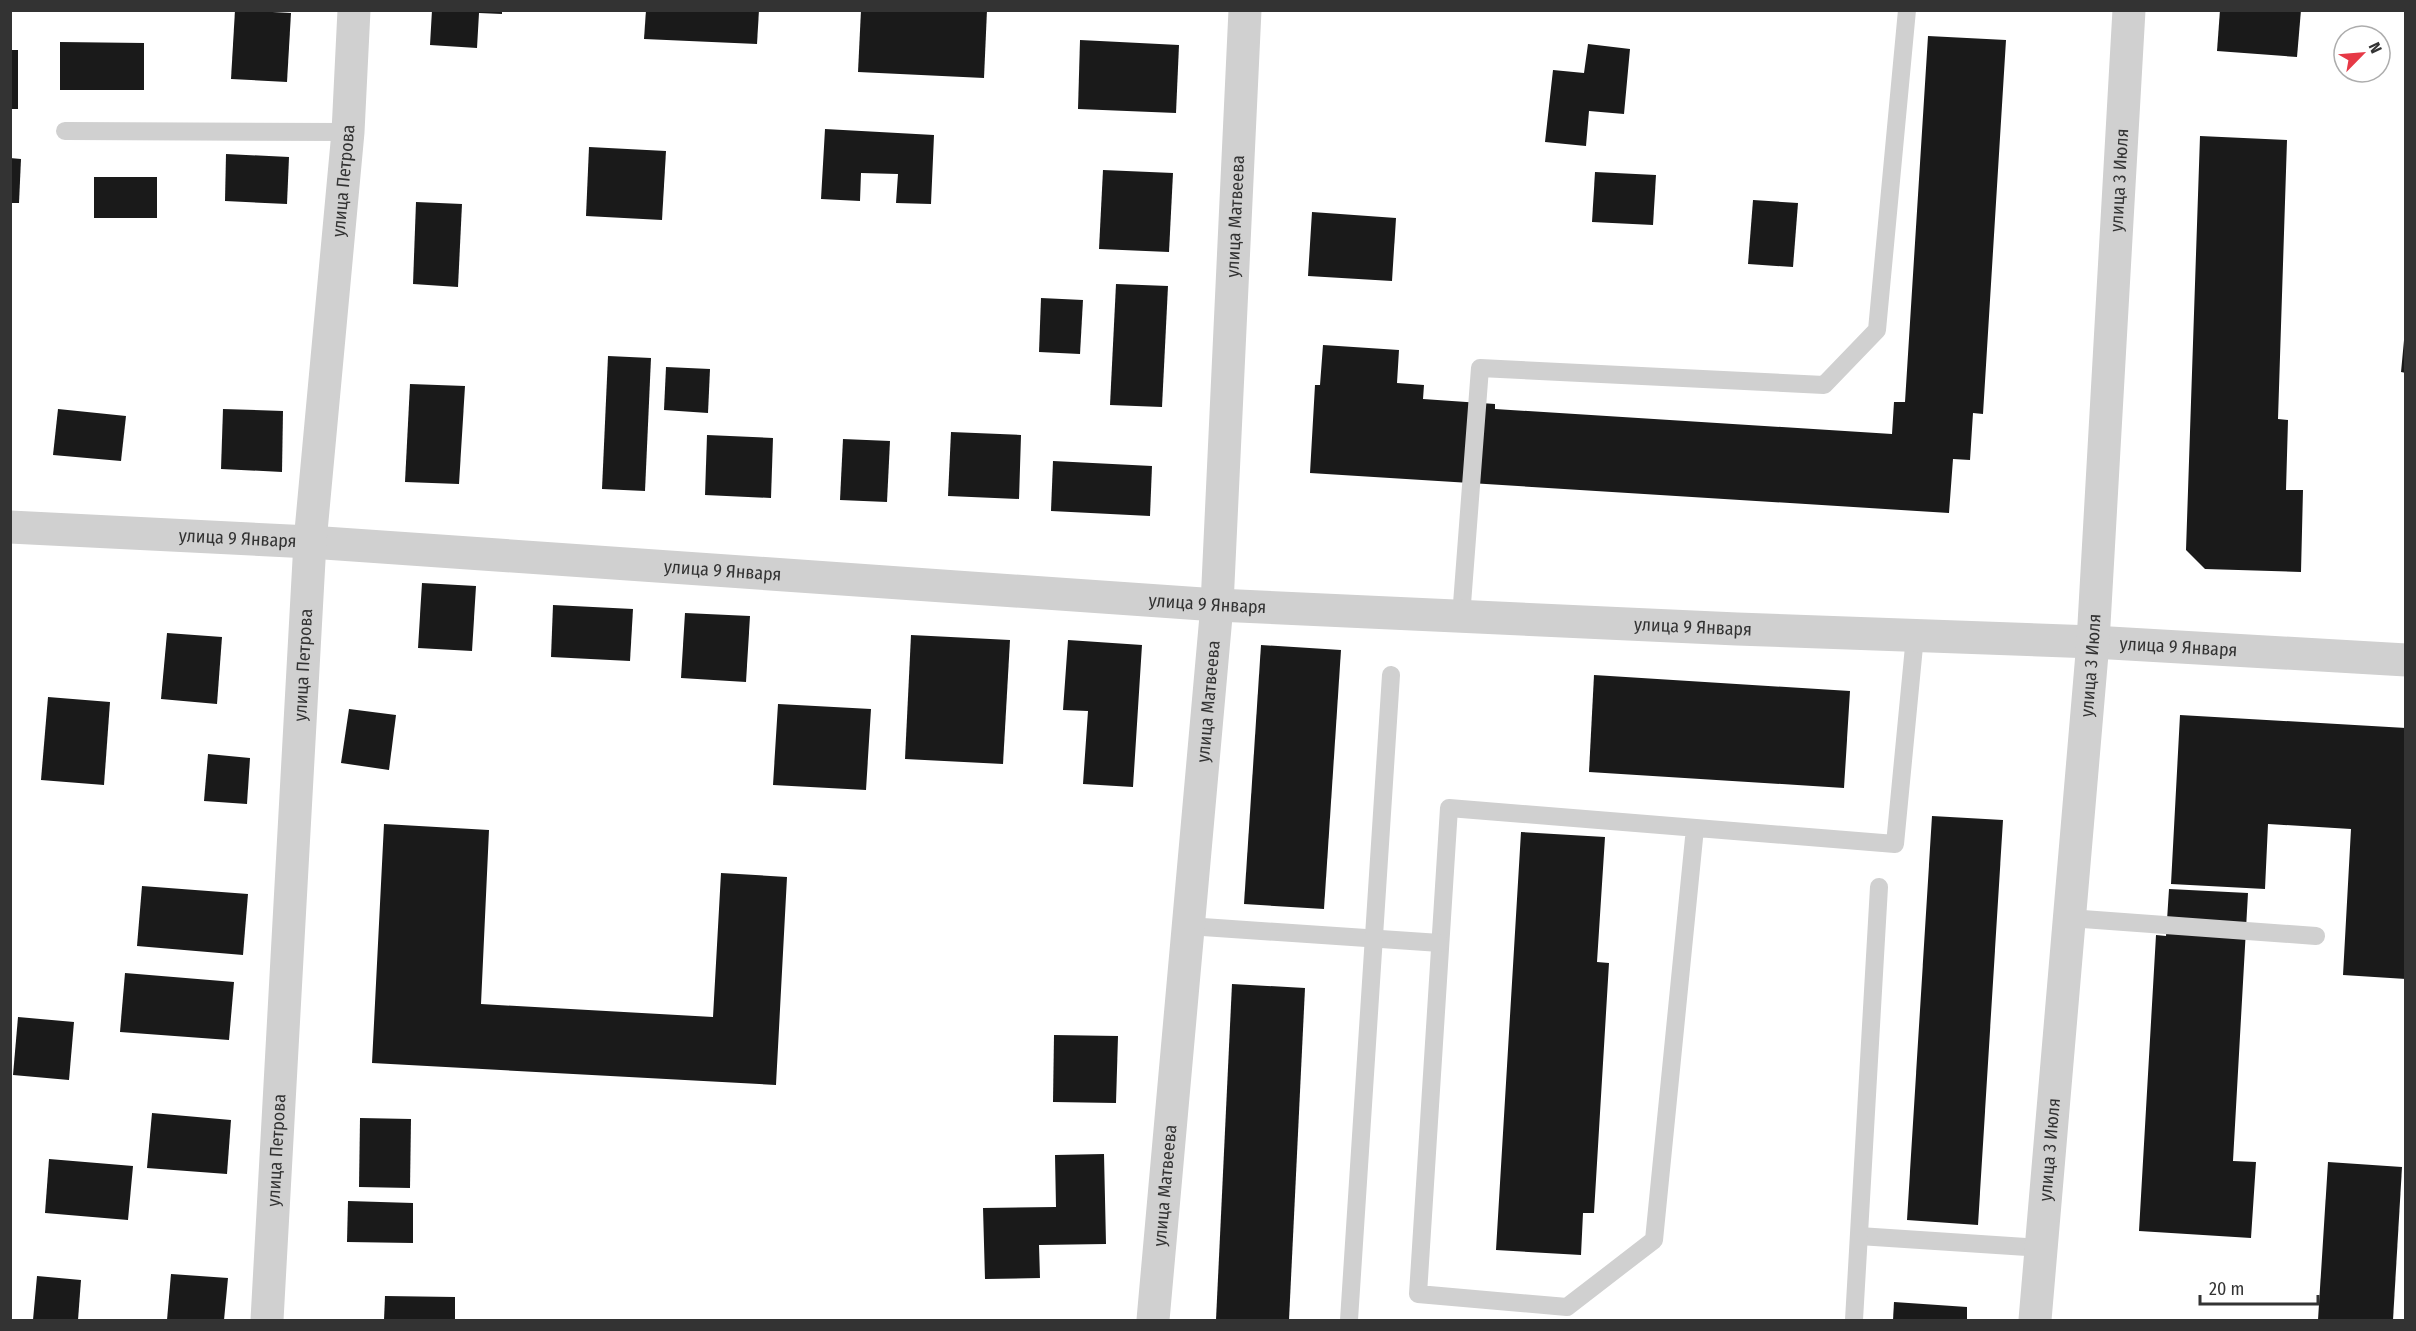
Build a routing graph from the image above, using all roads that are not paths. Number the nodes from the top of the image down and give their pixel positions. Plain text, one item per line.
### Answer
1 (354, 10) edge
2 (1245, 10) edge
3 (1907, 10) edge
4 (2129, 10) edge
5 (65, 131) dead end
6 (348, 132) junction
7 (10, 526) edge
8 (310, 542) junction
9 (1217, 605) junction
10 (1461, 617) junction
11 (1915, 636) junction
12 (2093, 642) junction
13 (2406, 660) edge
14 (1390, 675) dead end
15 (1695, 828) junction
16 (1880, 887) dead end
17 (2069, 918) junction
18 (1188, 927) junction
19 (2316, 936) dead end
20 (1373, 939) junction
21 (1440, 943) junction
22 (1859, 1236) junction
23 (2041, 1248) junction
24 (267, 1320) edge
25 (1153, 1320) edge
26 (1349, 1320) edge
27 (1854, 1320) edge
28 (2035, 1320) edge

1 - 6 street, улица Петрова
2 - 9 street, улица Матвеева
3 - 10 lane
4 - 12 street, улица 3 Июля
5 - 6 lane
6 - 8 street, улица Петрова
7 - 8 street, улица 9 Января
8 - 9 street, улица 9 Января
8 - 24 street, улица Петрова
9 - 10 street, улица 9 Января
9 - 18 street, улица Матвеева
10 - 11 street, улица 9 Января
11 - 12 street, улица 9 Января
11 - 15 lane
12 - 13 street, улица 9 Января
12 - 17 street, улица 3 Июля
14 - 20 lane
15 - 21 lane
15 - 21 lane
16 - 22 lane
17 - 19 lane
17 - 23 street, улица 3 Июля
18 - 20 lane
18 - 25 street, улица Матвеева
20 - 21 lane
20 - 26 lane
22 - 23 lane
22 - 27 lane
23 - 28 street, улица 3 Июля

